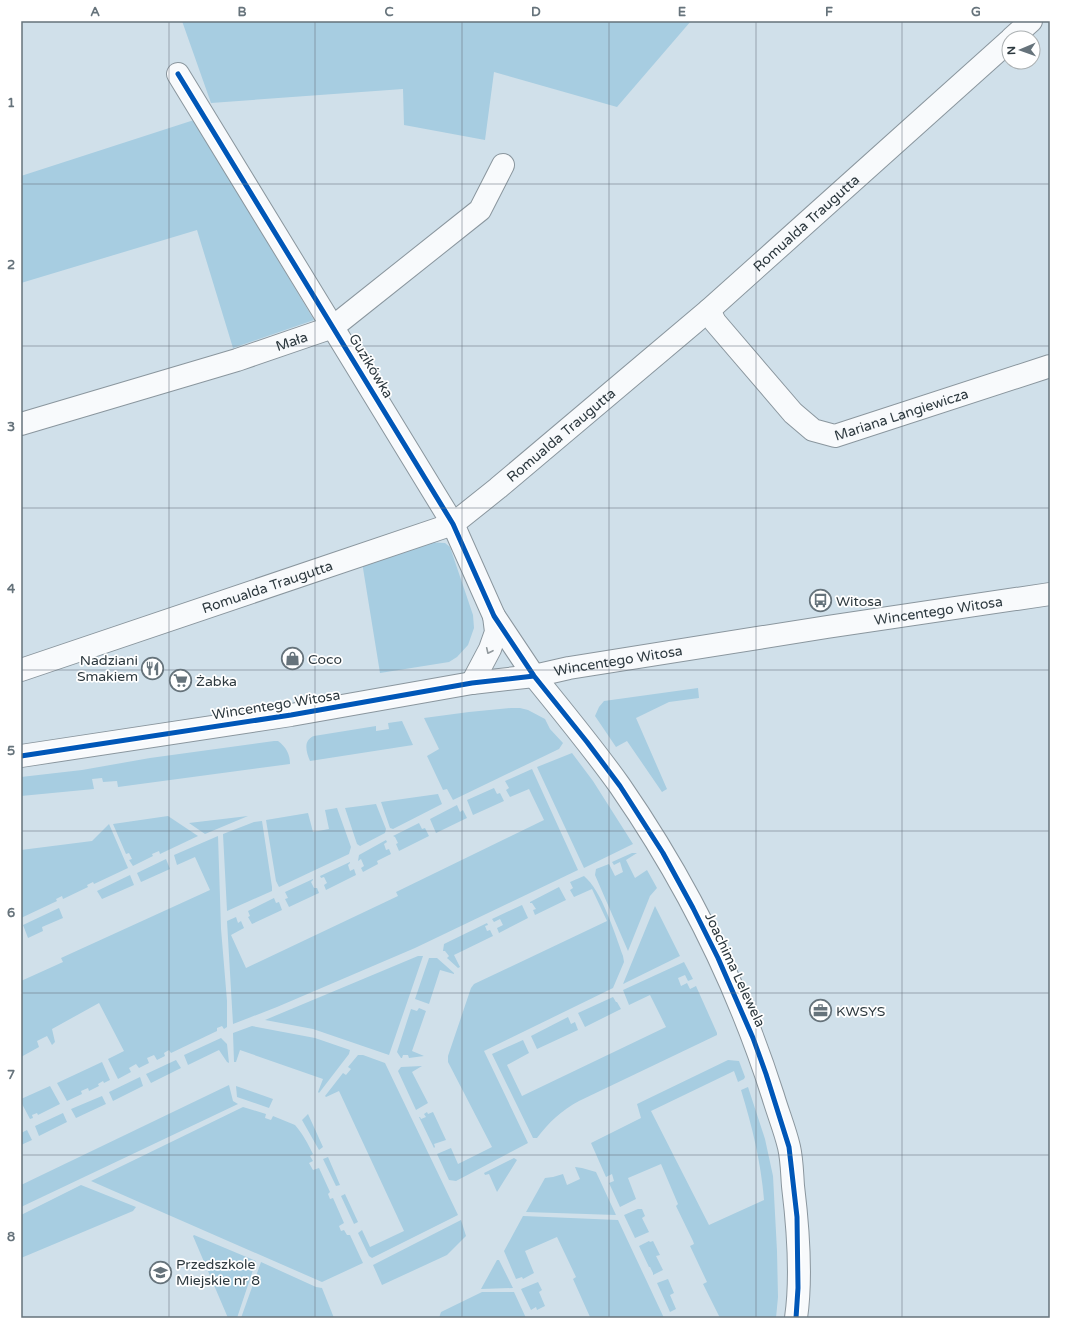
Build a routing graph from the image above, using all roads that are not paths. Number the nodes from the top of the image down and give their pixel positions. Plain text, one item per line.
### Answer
1 (1031, 21) edge
2 (1021, 30) edge
3 (1001, 48) edge
4 (178, 74) dead end
5 (503, 165) dead end
6 (709, 310) junction
7 (333, 327) junction
8 (1050, 366) edge
9 (21, 424) edge
10 (453, 524) junction
11 (1050, 594) edge
12 (494, 616) junction
13 (21, 670) edge
14 (534, 676) junction
15 (472, 683) junction
16 (21, 756) edge
17 (796, 1318) edge

1 - 2 street
3 - 6 street, Romualda Traugutta
4 - 7 street, Guzikówka
5 - 7 street, Mała
6 - 8 street, Mariana Langiewicza
6 - 10 street, Romualda Traugutta
7 - 9 street, Mała
7 - 10 street, Guzikówka
10 - 12 street, Guzikówka
10 - 13 street, Romualda Traugutta
11 - 14 street, Wincentego Witosa
12 - 14 street, Guzikówka
12 -> 15 street
14 - 15 street, Wincentego Witosa
14 - 17 street, Joachima Lelewela
15 - 16 street, Wincentego Witosa

